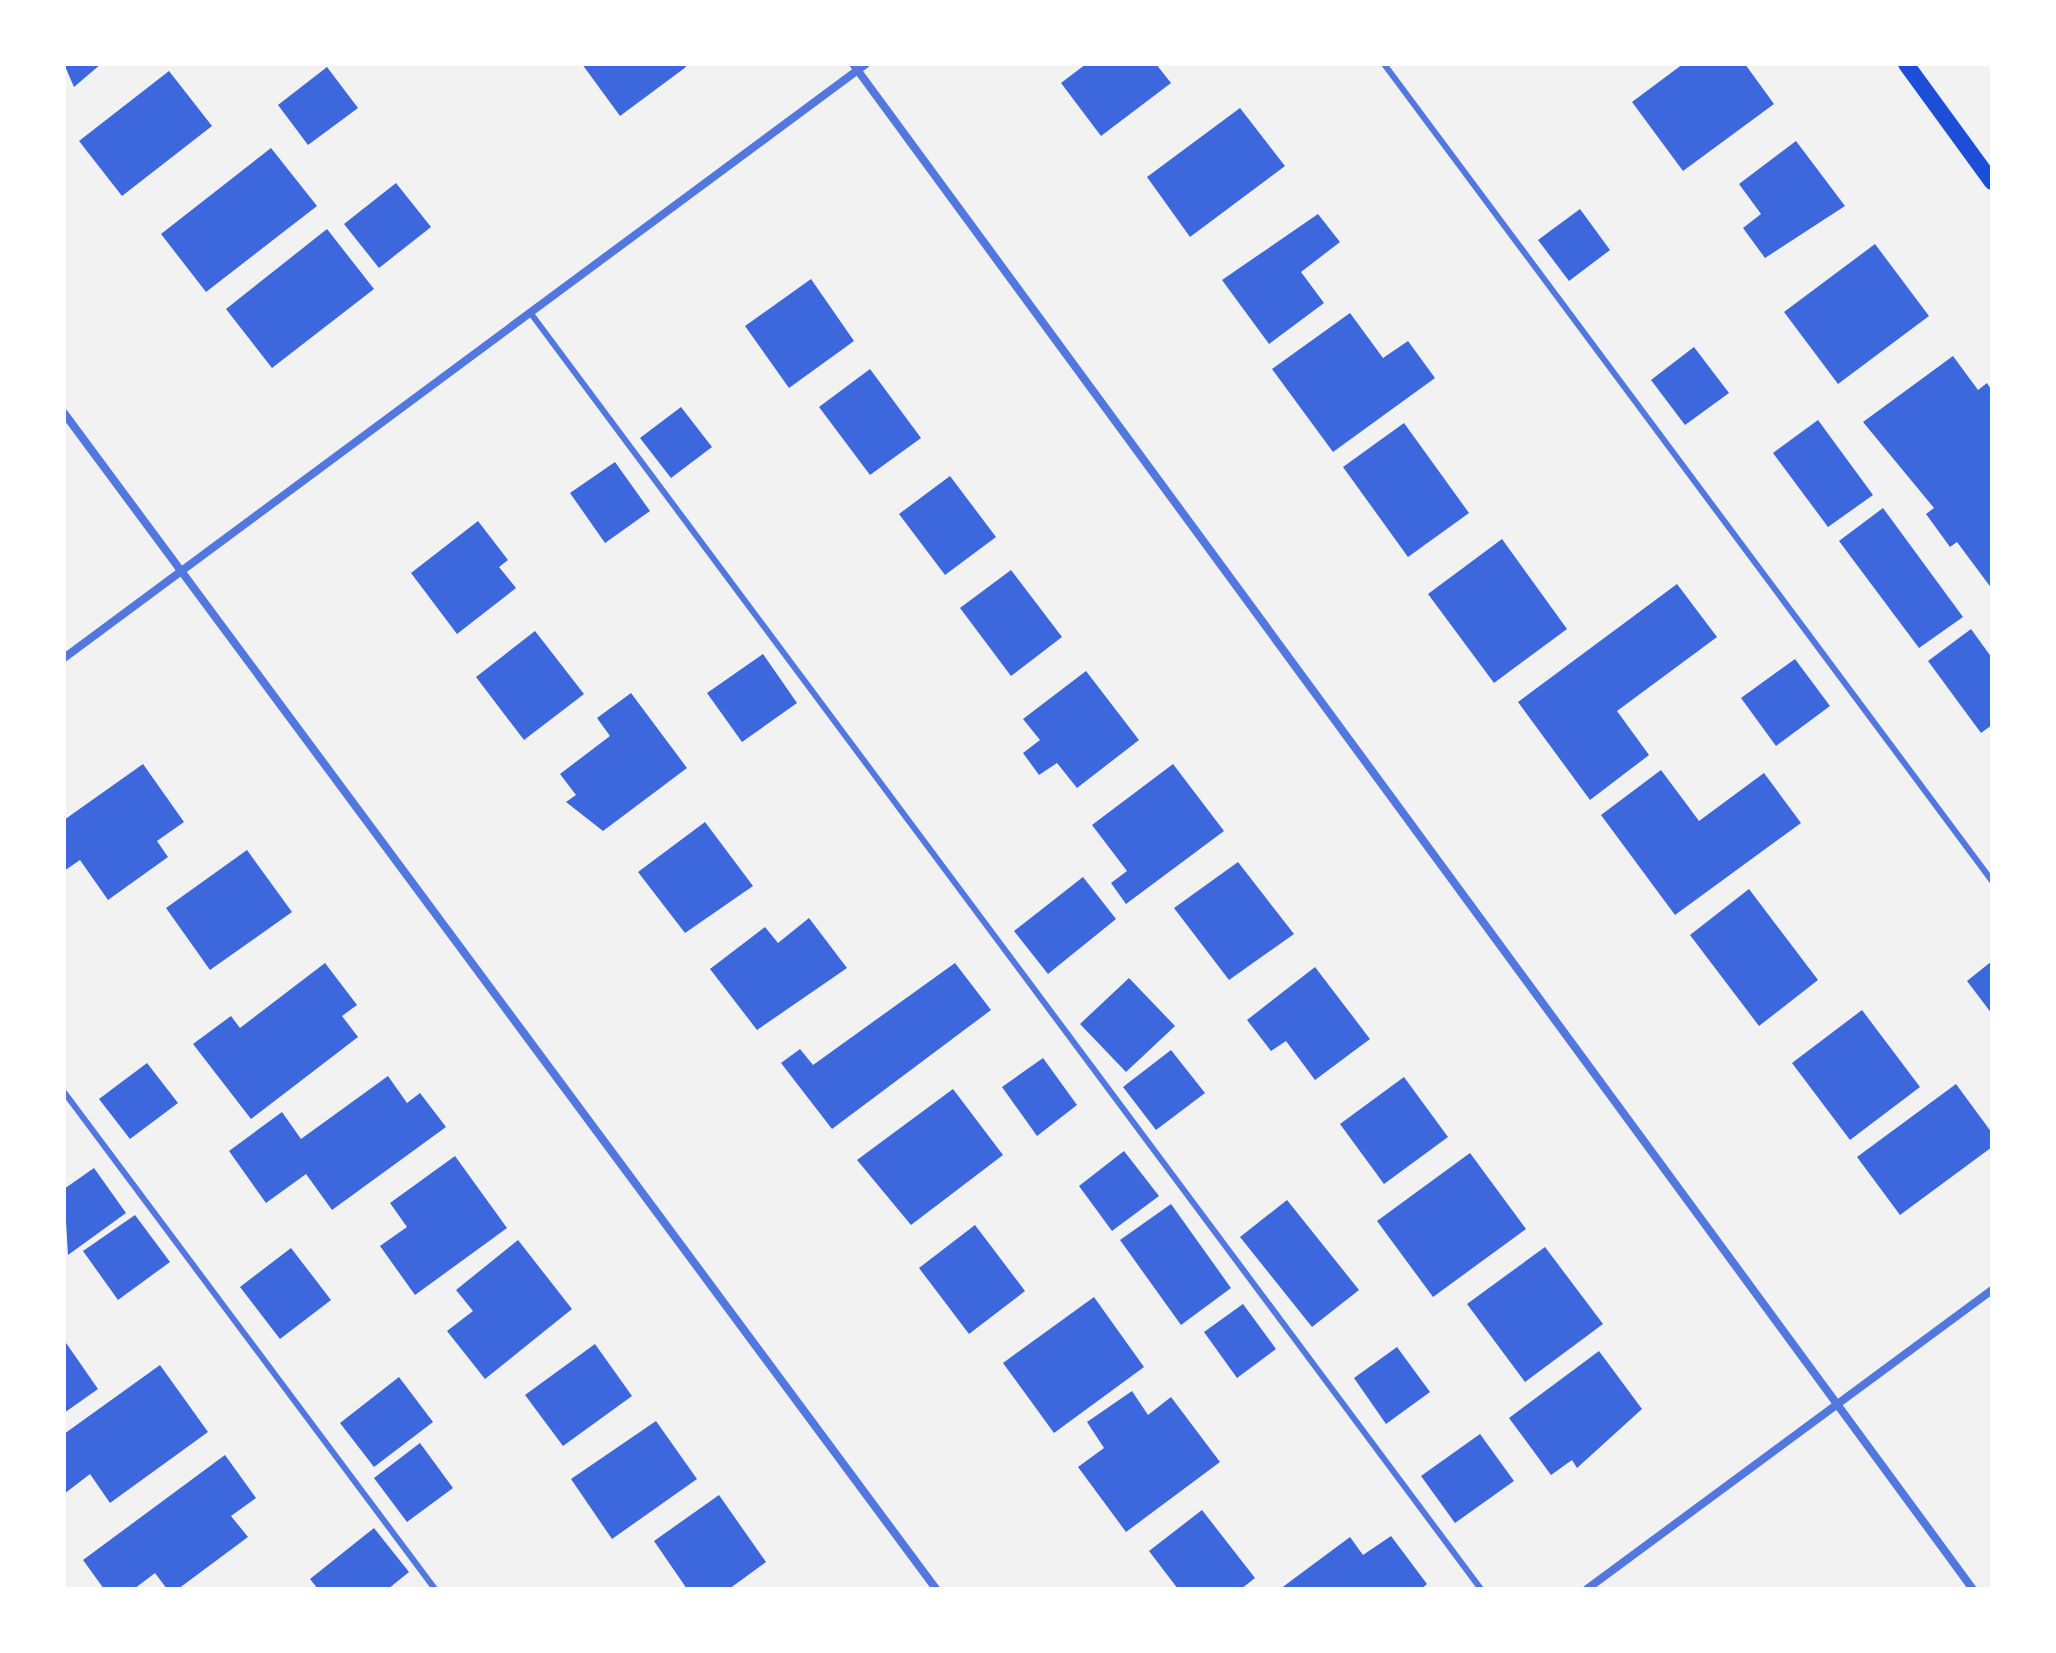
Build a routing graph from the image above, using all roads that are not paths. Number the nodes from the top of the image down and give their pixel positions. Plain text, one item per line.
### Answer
1 (866, 64) edge
2 (1384, 64) edge
3 (1906, 64) edge
4 (855, 67) edge
5 (1992, 182) edge
6 (532, 315) junction
7 (64, 413) edge
8 (181, 572) junction
9 (64, 658) edge
10 (1992, 881) edge
11 (64, 1092) edge
12 (1992, 1290) edge
13 (1835, 1406) junction
14 (435, 1589) edge
15 (936, 1589) edge
16 (1481, 1589) edge
17 (1587, 1589) edge
18 (1973, 1589) edge

1 - 4 street
2 - 10 lane
3 - 5 main road
4 - 6 street
4 - 13 street
6 - 8 street
6 - 16 lane
7 - 8 street
8 - 9 street
8 - 15 street
11 - 14 lane
12 - 13 street
13 - 17 street
13 - 18 street

